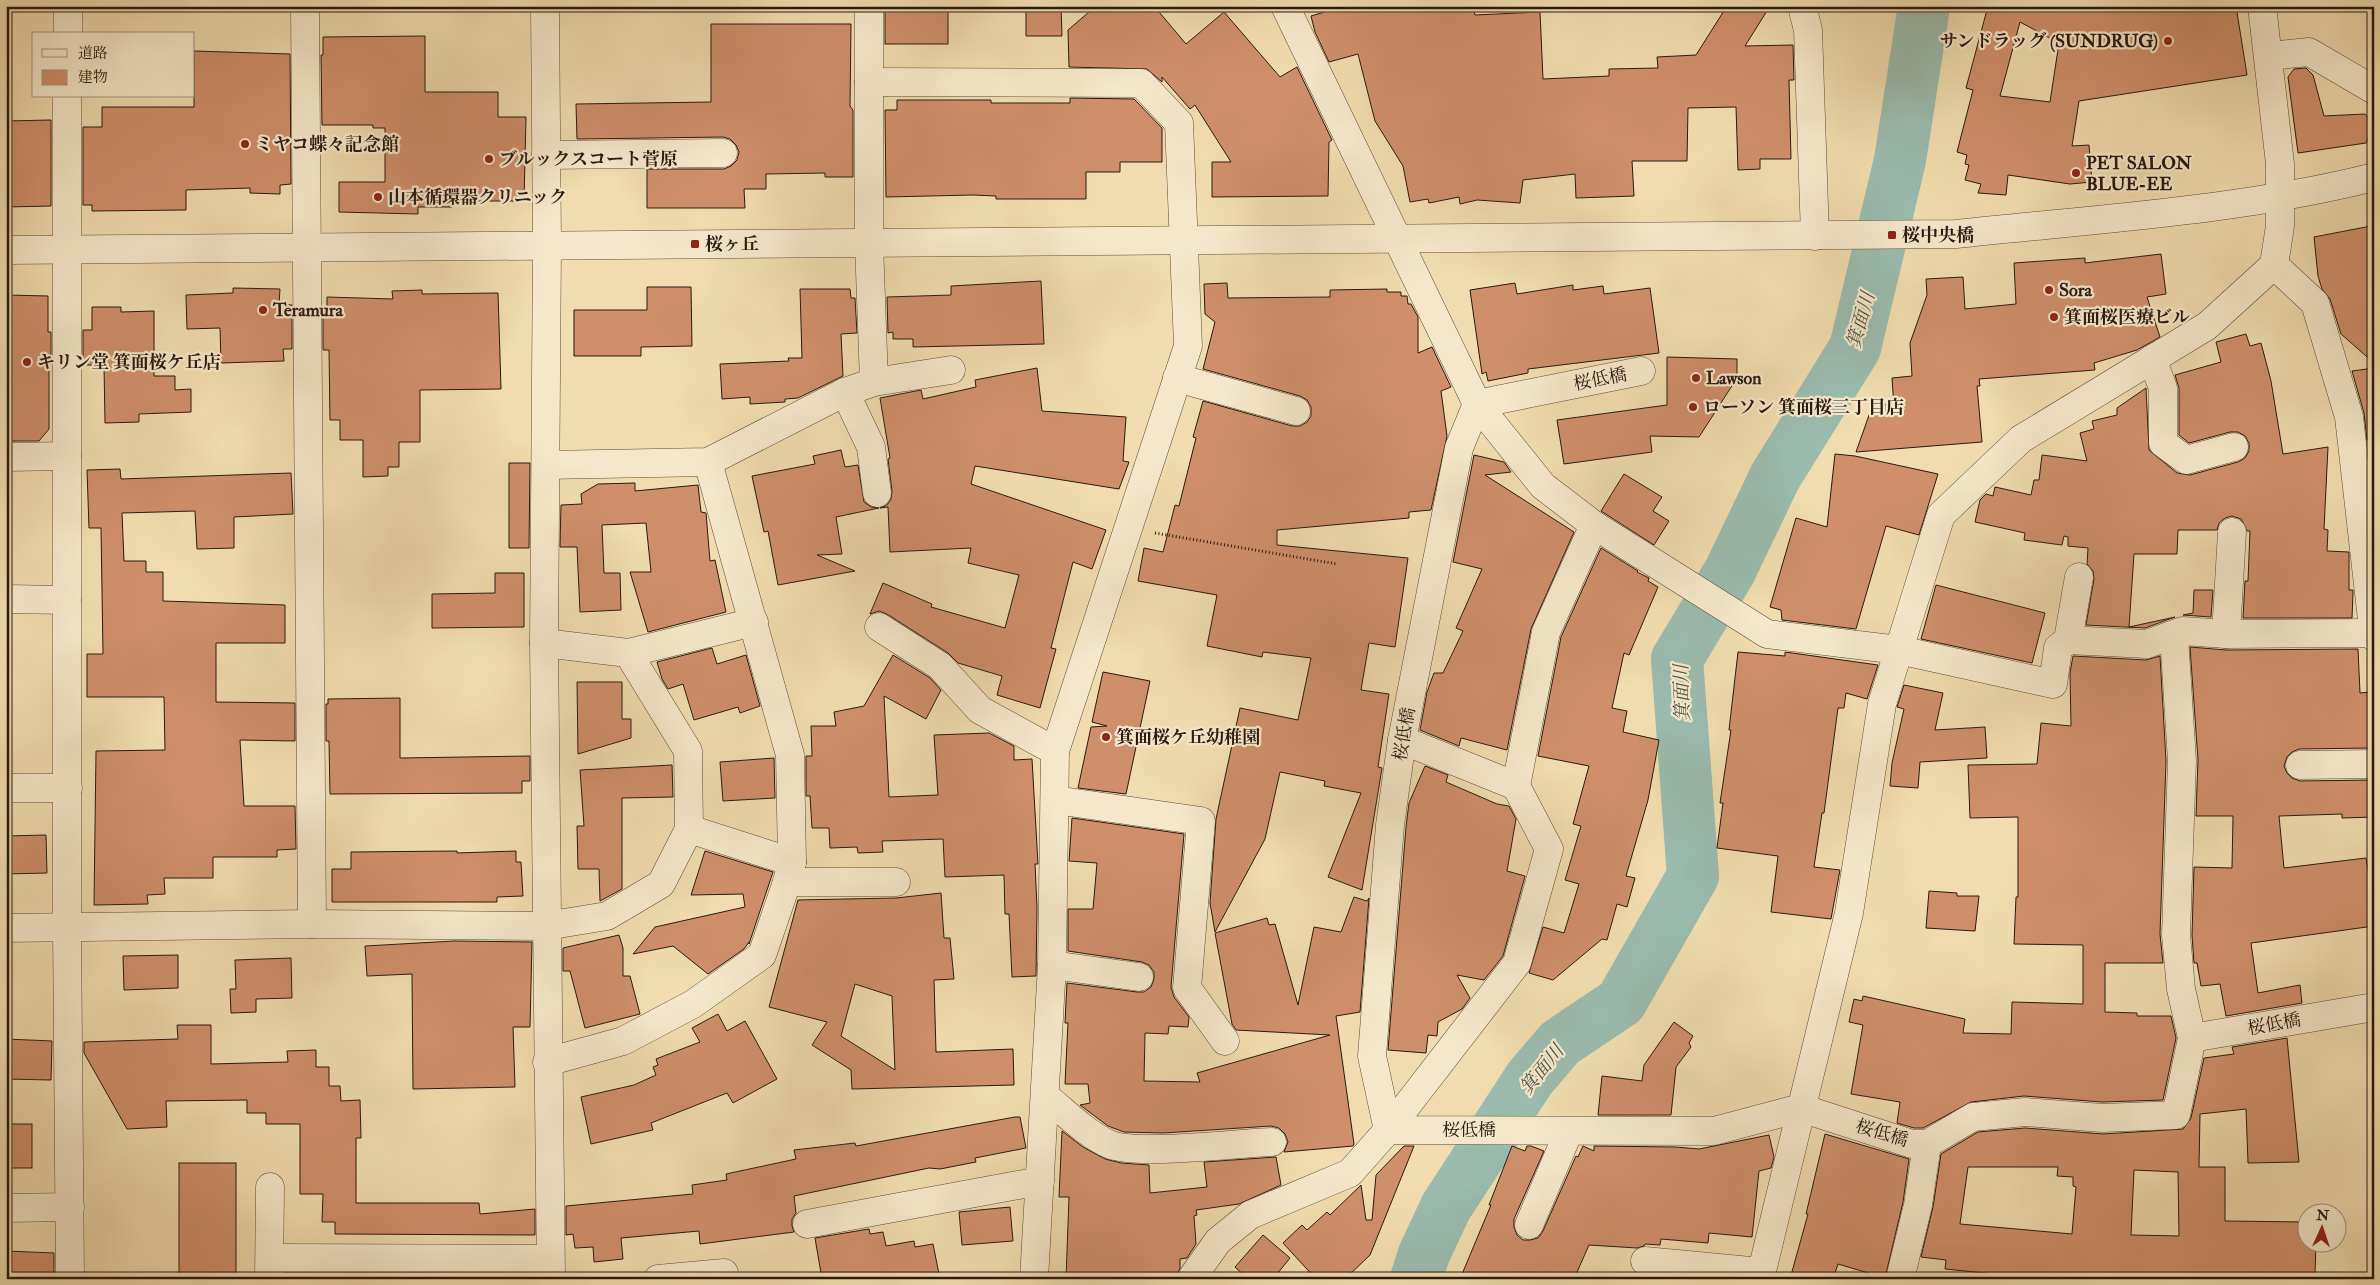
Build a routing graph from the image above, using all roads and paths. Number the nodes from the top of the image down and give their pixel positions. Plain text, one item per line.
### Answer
1 (68, 6) edge
2 (305, 6) edge
3 (546, 6) edge
4 (869, 6) edge
5 (1284, 6) edge
6 (1802, 6) edge
7 (2262, 6) edge
8 (68, 32) edge
9 (2269, 56) junction
10 (869, 82) junction
11 (2374, 90) edge
12 (67, 98) edge
13 (723, 153) dead end
14 (546, 155) junction
15 (2374, 177) edge
16 (2281, 196) junction
17 (1816, 236) junction
18 (1399, 239) junction
19 (1184, 240) junction
20 (870, 243) junction
21 (547, 245) junction
22 (306, 247) junction
23 (66, 249) junction
24 (6, 250) edge
25 (2274, 265) junction
26 (2152, 359) junction
27 (952, 370) dead end
28 (1641, 371) dead end
29 (1177, 378) junction
30 (874, 382) junction
31 (845, 392) junction
32 (1477, 404) junction
33 (1296, 411) dead end
34 (2234, 447) dead end
35 (67, 456) junction
36 (6, 457) edge
37 (708, 462) junction
38 (546, 465) junction
39 (877, 493) dead end
40 (2368, 524) edge
41 (1594, 525) junction
42 (1128, 528) junction
43 (2232, 532) dead end
44 (1337, 564) dead end
45 (2079, 577) dead end
46 (6, 599) edge
47 (67, 600) junction
48 (754, 622) junction
49 (879, 627) dead end
50 (2226, 634) junction
51 (2374, 634) edge
52 (2174, 636) junction
53 (2068, 640) junction
54 (544, 643) junction
55 (1899, 650) junction
56 (628, 653) junction
57 (1402, 740) junction
58 (1056, 751) junction
59 (2374, 764) edge
60 (2300, 765) dead end
61 (1516, 786) junction
62 (6, 788) edge
63 (68, 788) junction
64 (1055, 800) junction
65 (689, 829) junction
66 (790, 872) junction
67 (896, 882) dead end
68 (312, 924) junction
69 (546, 926) junction
70 (67, 927) junction
71 (6, 928) edge
72 (1052, 964) junction
73 (1139, 977) dead end
74 (2374, 1007) edge
75 (2192, 1038) junction
76 (1225, 1041) dead end
77 (548, 1062) junction
78 (1045, 1096) junction
79 (1801, 1108) junction
80 (1388, 1130) junction
81 (1568, 1131) junction
82 (1272, 1142) dead end
83 (1927, 1144) junction
84 (1040, 1181) junction
85 (270, 1187) dead end
86 (70, 1207) junction
87 (6, 1208) edge
88 (807, 1224) dead end
89 (1529, 1225) dead end
90 (1645, 1261) dead end
91 (269, 1268) edge
92 (550, 1269) edge
93 (724, 1273) dead end
94 (1760, 1276) edge
95 (70, 1279) edge
96 (658, 1279) edge
97 (1034, 1279) edge
98 (1192, 1279) edge
99 (1900, 1279) edge

1 - 8 street
2 - 22 street
3 - 14 street
4 - 10 street
5 - 18 street
6 - 17 street
7 - 9 street
9 - 11 street
9 - 16 street
10 - 19 street
10 - 20 street
12 - 23 street
13 - 14 street
14 - 21 street
15 - 16 street
16 - 17 street
16 - 25 street
17 - 18 street
18 - 19 street
18 - 32 street
19 - 20 street
19 - 29 street
20 - 21 street
20 - 30 street
21 - 22 street
21 - 38 street
22 - 23 street
22 - 68 street
23 - 24 street
23 - 35 street
25 - 26 street
25 - 40 street
26 - 34 street
26 - 55 street
27 - 30 street
28 - 32 street, 桜低橋
29 - 33 street
29 - 42 street
30 - 31 street
31 - 37 street
31 - 39 street
32 - 41 street
32 - 57 street, 桜低橋
35 - 36 street
35 - 47 street
37 - 38 street
37 - 48 street
38 - 54 street
40 - 51 street
41 - 55 street
41 - 61 street
42 - 44 path
42 - 58 street
43 - 50 street
45 - 53 street
46 - 47 street
47 - 63 street
48 - 56 street
48 - 66 street
49 - 58 street
50 - 51 street
50 - 52 street
52 - 53 street
52 - 75 street
53 - 55 street
54 - 56 street
54 - 69 street
55 - 79 street
56 - 65 street
57 - 61 street
57 - 80 street, 桜低橋
58 - 64 street
59 - 60 street
61 - 80 street
62 - 63 street
63 - 70 street
64 - 72 street
64 - 76 street
65 - 66 street
65 - 69 street
66 - 67 street
66 - 77 street
68 - 69 street
68 - 70 street
69 - 77 street
70 - 71 street
70 - 86 street
72 - 73 street
72 - 78 street
74 - 75 street, 桜低橋
75 - 83 street, 桜低橋
77 - 92 street
78 - 82 street
78 - 84 street
79 - 81 street, 桜低橋
79 - 83 street, 桜低橋
79 - 94 street
80 - 81 street, 桜低橋
80 - 98 street
81 - 89 street
83 - 99 street
84 - 88 street
84 - 97 street
85 - 91 street
86 - 87 street
86 - 95 street
90 - 94 street
91 - 92 street
93 - 96 street

